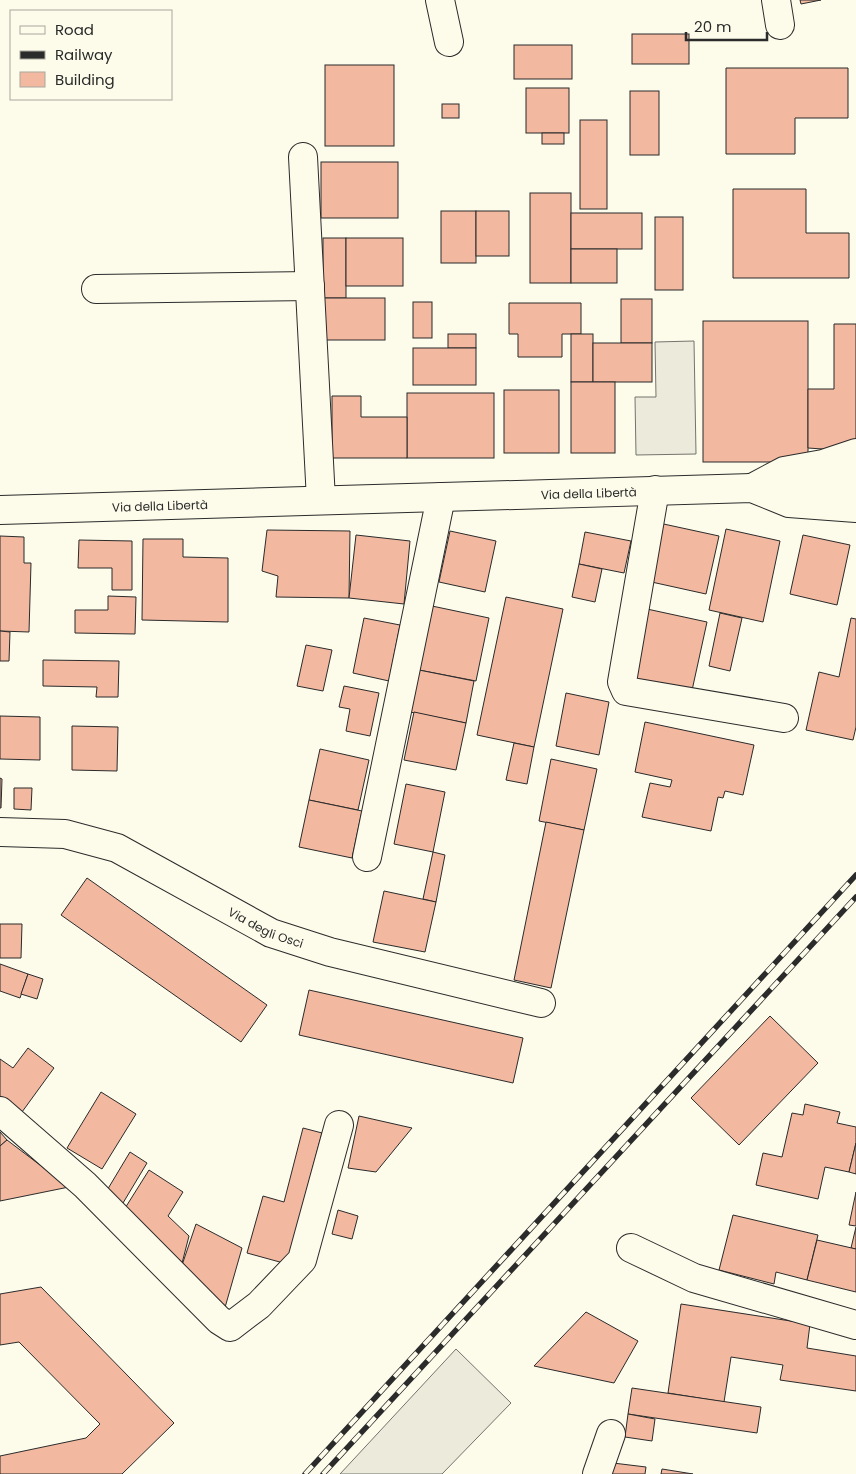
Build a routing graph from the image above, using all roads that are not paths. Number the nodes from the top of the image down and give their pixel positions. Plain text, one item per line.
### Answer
1 (440, 0) edge
2 (449, 42) dead end
3 (303, 157) dead end
4 (310, 286) junction
5 (96, 289) dead end
6 (856, 453) edge
7 (856, 480) edge
8 (752, 488) junction
9 (655, 490) junction
10 (441, 497) junction
11 (320, 500) junction
12 (856, 508) edge
13 (0, 510) edge
14 (784, 718) dead end
15 (0, 832) edge
16 (368, 858) dead end
17 (541, 1003) dead end
18 (0, 1111) edge
19 (340, 1125) dead end
20 (631, 1248) dead end
21 (856, 1326) edge
22 (611, 1434) dead end
23 (596, 1474) edge

1 - 2 street
3 - 4 street
4 - 5 street
4 - 11 street
6 - 8 street
7 - 8 street, Via della Libertà
8 - 9 street, Via della Libertà
8 - 12 street
9 - 10 street, Via della Libertà
9 - 14 street
10 - 11 street, Via della Libertà
10 - 16 street
11 - 13 street, Via della Libertà
15 - 17 street, Via degli Osci
18 - 19 street
20 - 21 street
22 - 23 street

